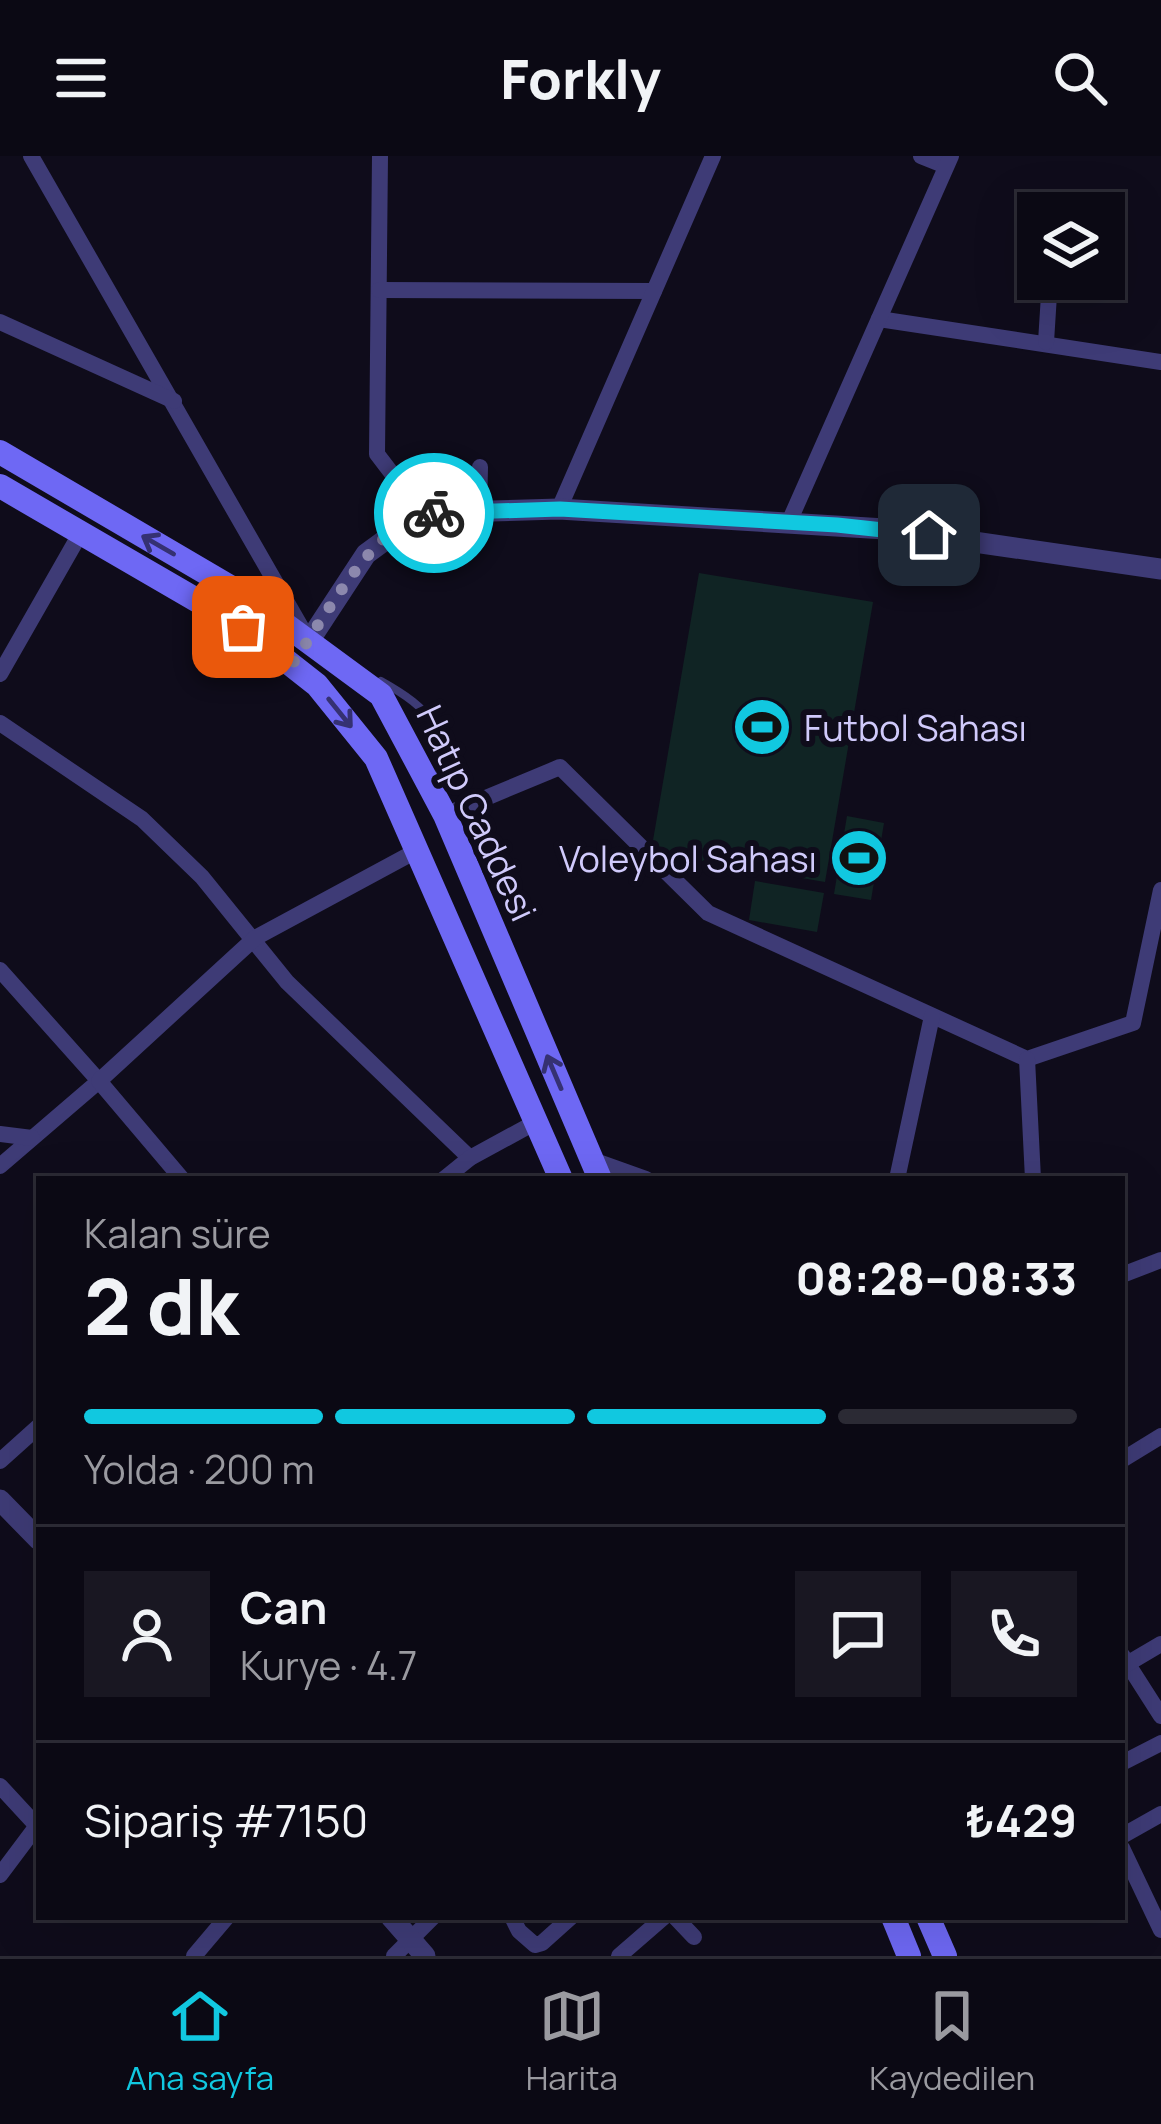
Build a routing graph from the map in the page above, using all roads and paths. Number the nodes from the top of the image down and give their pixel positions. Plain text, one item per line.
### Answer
1 (31, 156) edge
2 (380, 156) edge
3 (713, 156) edge
4 (921, 156) edge
5 (948, 161) edge
6 (379, 290) junction
7 (654, 291) junction
8 (1049, 300) edge
9 (3, 319) edge
10 (879, 319) junction
11 (1046, 342) junction
12 (1161, 362) edge
13 (175, 402) junction
14 (0, 452) edge
15 (480, 467) dead end
16 (0, 486) edge
17 (560, 509) junction
18 (422, 513) junction
19 (479, 513) junction
20 (789, 522) junction
21 (80, 534) junction
22 (1161, 569) edge
23 (309, 640) junction
24 (292, 664) junction
25 (0, 674) edge
26 (0, 723) edge
27 (441, 805) junction
28 (418, 850) junction
29 (1161, 890) edge
30 (1159, 916) edge
31 (255, 938) junction
32 (0, 970) edge
33 (932, 1016) junction
34 (1027, 1059) junction
35 (99, 1081) junction
36 (536, 1122) junction
37 (0, 1134) edge
38 (32, 1138) junction
39 (470, 1158) junction
40 (0, 1166) edge
41 (595, 1169) edge
42 (179, 1176) edge
43 (448, 1176) edge
44 (560, 1176) edge
45 (631, 1176) edge
46 (898, 1176) edge
47 (1033, 1176) edge
48 (1161, 1260) edge
49 (1125, 1274) edge
50 (36, 1429) edge
51 (1161, 1436) edge
52 (1125, 1458) edge
53 (0, 1461) edge
54 (0, 1500) edge
55 (36, 1537) edge
56 (1161, 1644) edge
57 (1125, 1659) edge
58 (1161, 1716) edge
59 (1161, 1744) edge
60 (1125, 1762) edge
61 (0, 1786) edge
62 (1161, 1814) edge
63 (36, 1823) edge
64 (36, 1828) edge
65 (1125, 1833) edge
66 (1125, 1854) edge
67 (0, 1876) edge
68 (224, 1920) edge
69 (394, 1920) edge
70 (429, 1920) edge
71 (514, 1920) edge
72 (568, 1920) edge
73 (662, 1920) edge
74 (678, 1920) edge
75 (894, 1920) edge
76 (929, 1920) edge
77 (1161, 1930) edge
78 (409, 1937) junction
79 (694, 1937) dead end
80 (638, 1949) edge
81 (901, 1952) edge
82 (194, 1956) edge
83 (394, 1956) edge
84 (425, 1956) edge
85 (619, 1956) edge
86 (945, 1956) edge

1 - 13 street
2 - 6 street
3 - 7 street
4 - 5 street
5 - 10 street
6 - 7 street
6 - 18 street
7 - 17 street
8 - 11 street
9 - 13 street
10 - 11 street
10 - 20 street
11 - 12 street
13 - 23 street
23 -> 14 main road, Hatıp Caddesi
15 - 19 street
16 - 21 main road, Hatıp Caddesi
17 - 19 street
17 - 20 street
18 - 19 street
18 - 23 street
20 - 22 street
21 - 24 main road, Hatıp Caddesi
21 - 25 street
23 - 24 main road
23 - 27 main road, Hatıp Caddesi
24 -> 28 main road, Hatıp Caddesi
26 - 31 street
27 - 33 street
41 -> 27 main road, Hatıp Caddesi
28 - 31 street
28 - 36 main road, Hatıp Caddesi
29 - 30 street
30 - 34 street
31 - 35 street
31 - 39 street
32 - 35 street
33 - 34 street
33 - 46 street
34 - 47 street
35 - 38 street
35 - 42 street
36 - 39 street
36 - 44 main road, Hatıp Caddesi
37 - 38 street
38 - 40 street
39 - 43 street
41 - 45 street
48 - 49 street
50 - 53 street
51 - 52 street
54 - 55 street
56 - 57 street
57 - 58 street
59 - 60 street
61 - 63 street
62 - 65 street
64 - 67 street
66 - 77 street
68 - 82 street
69 - 78 street
70 - 78 street
71 - 72 street
73 - 80 street
74 - 79 street
75 - 81 main road
76 - 86 main road
78 - 83 street
78 - 84 street
80 - 85 street

